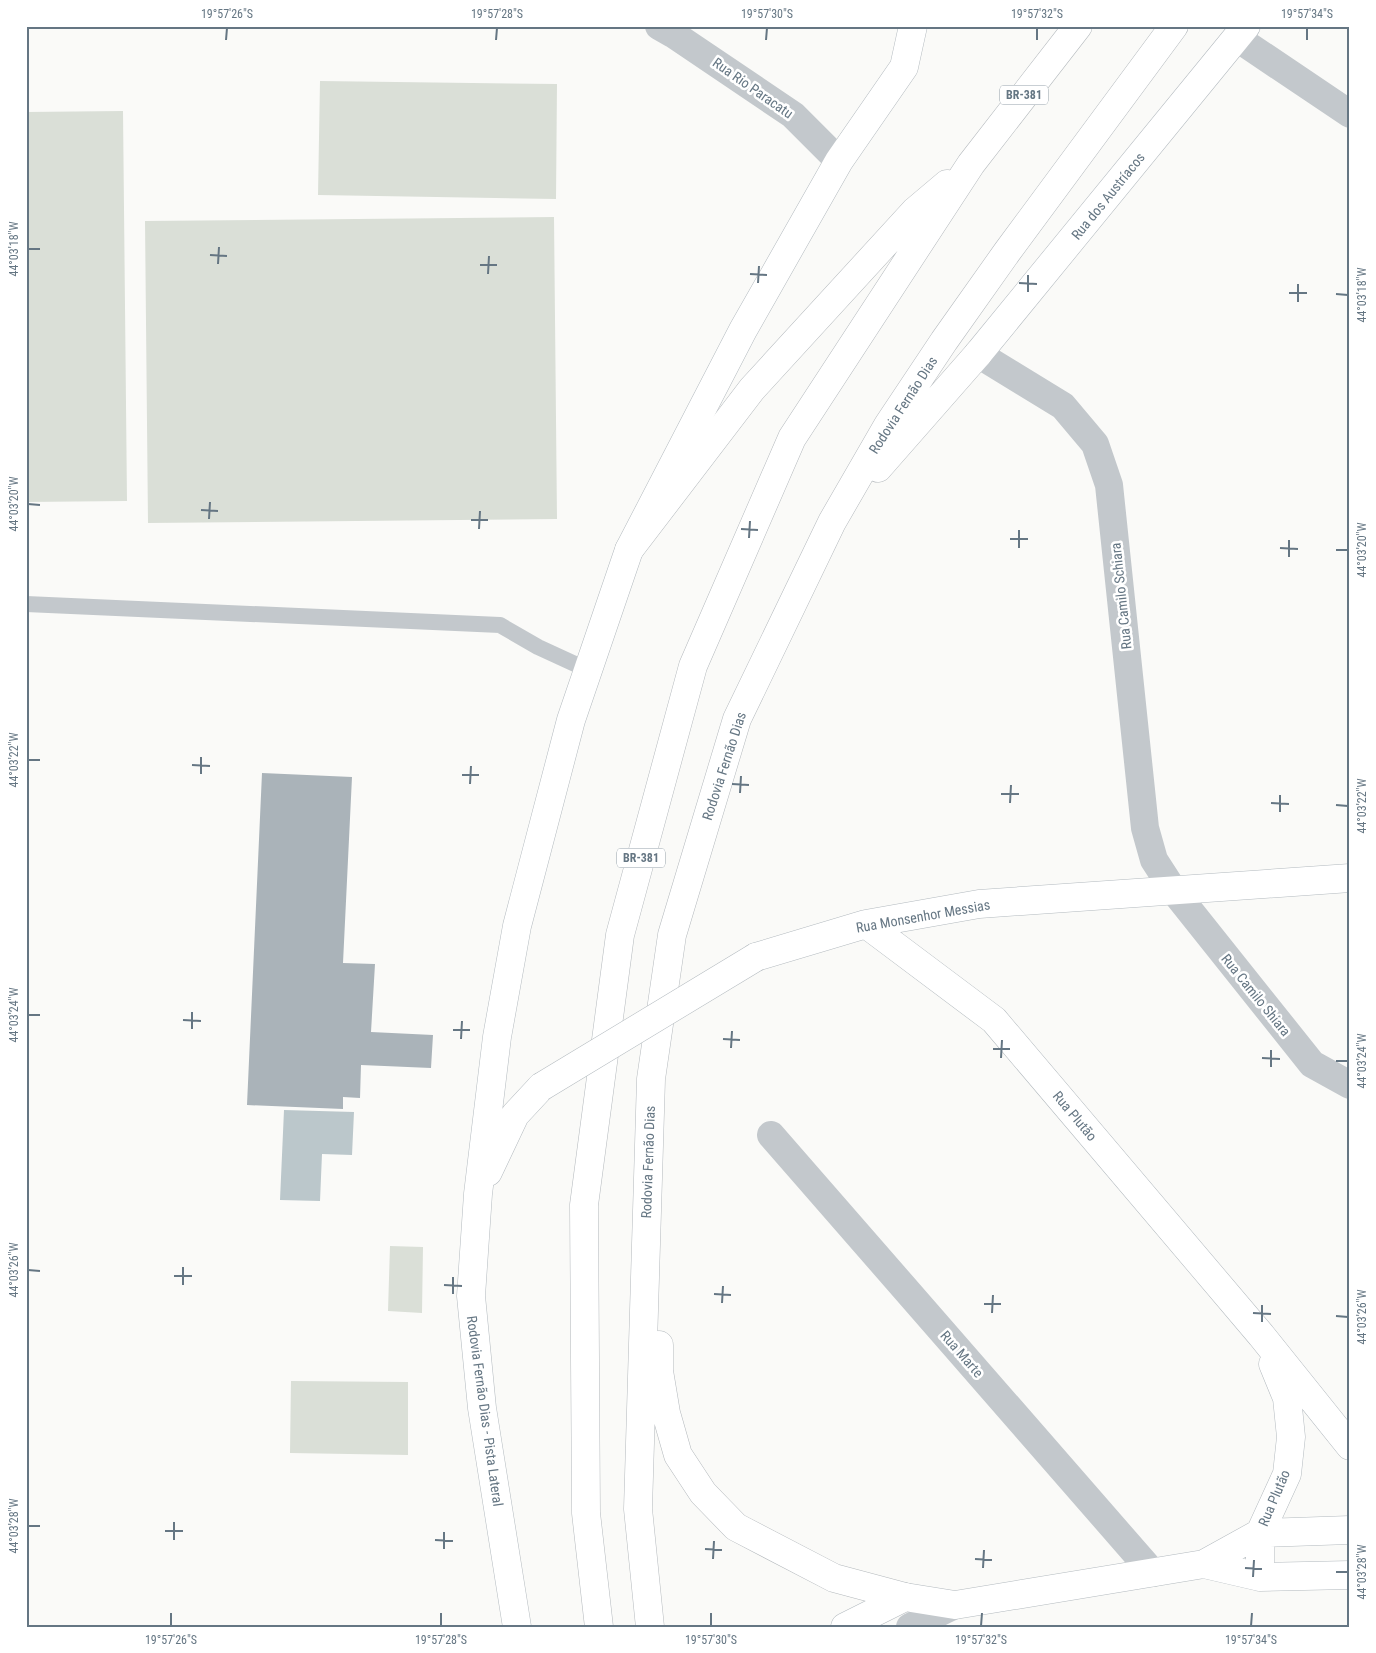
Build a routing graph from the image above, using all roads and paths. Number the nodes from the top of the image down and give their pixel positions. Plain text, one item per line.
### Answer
1 (659, 26) edge
2 (913, 26) edge
3 (1078, 26) edge
4 (1174, 26) edge
5 (1242, 32) edge
6 (1350, 114) edge
7 (839, 161) junction
8 (970, 164) junction
9 (978, 354) junction
10 (832, 522) junction
11 (629, 550) junction
12 (26, 604) edge
13 (588, 670) junction
14 (1350, 878) edge
15 (1174, 891) junction
16 (866, 924) junction
17 (651, 1079) junction
18 (1350, 1086) edge
19 (771, 1135) dead end
20 (478, 1194) junction
21 (1261, 1334) junction
22 (1350, 1446) edge
23 (1350, 1530) edge
24 (1260, 1533) junction
25 (1204, 1564) junction
26 (1153, 1574) junction
27 (1350, 1575) edge
28 (1260, 1577) junction
29 (905, 1596) junction
30 (955, 1605) junction
31 (517, 1627) edge
32 (599, 1627) edge
33 (650, 1627) edge
34 (845, 1627) edge
35 (910, 1627) edge

1 - 7 street, Rua Rio Paracatu
2 - 7 main road
3 - 8 main road, BR-381
4 - 10 main road, Rodovia Fernão Dias
5 - 6 street
5 - 9 main road, Rua dos Austríacos
7 - 11 main road
8 - 11 main road
8 - 32 main road, BR-381
9 - 10 main road, Rua dos Austríacos
9 - 15 street, Rua Camilo Schiara
10 - 17 main road, Rodovia Fernão Dias
11 - 13 main road
12 - 13 lane
13 - 20 main road
14 - 15 main road, Rua Monsenhor Messias
15 - 16 main road, Rua Monsenhor Messias
15 - 18 street, Rua Camilo Shiara
16 - 20 main road, Rua Monsenhor Messias, bridge
16 - 21 main road, Rua Plutão
17 - 29 main road
17 - 33 main road, Rodovia Fernão Dias
19 - 26 street, Rua Marte
20 - 31 main road, Rodovia Fernão Dias - Pista Lateral
21 - 22 main road, Rua Plutão
21 - 24 main road, Rua Plutão
23 - 24 main road
24 - 25 main road
24 - 28 main road, Rua Plutão
25 - 26 main road
25 - 28 main road
26 - 30 main road
27 - 28 main road
29 - 30 main road
29 - 34 main road
30 - 35 street

